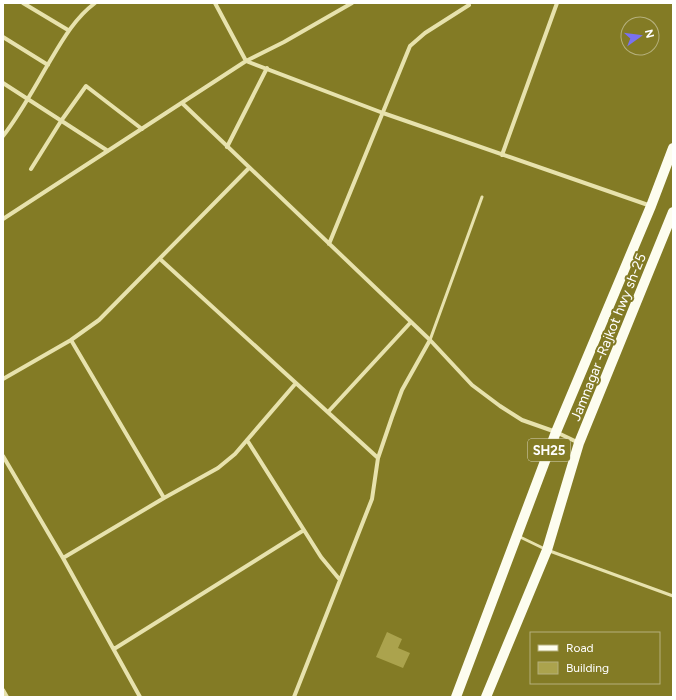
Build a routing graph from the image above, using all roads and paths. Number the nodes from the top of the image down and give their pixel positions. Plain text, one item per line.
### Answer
1 (23, 3) edge
2 (95, 3) edge
3 (215, 3) edge
4 (352, 3) edge
5 (557, 3) edge
6 (468, 5) dead end
7 (68, 30) junction
8 (3, 37) edge
9 (246, 61) junction
10 (48, 65) junction
11 (267, 68) junction
12 (3, 83) edge
13 (27, 99) junction
14 (182, 103) junction
15 (383, 113) junction
16 (60, 121) junction
17 (3, 127) edge
18 (142, 129) junction
19 (8, 130) junction
20 (3, 136) edge
21 (227, 147) junction
22 (673, 148) edge
23 (108, 151) junction
24 (502, 155) junction
25 (249, 168) junction
26 (31, 169) dead end
27 (482, 196) dead end
28 (651, 206) junction
29 (673, 212) edge
30 (3, 219) edge
31 (329, 244) junction
32 (160, 259) junction
33 (411, 322) junction
34 (71, 340) junction
35 (430, 340) junction
36 (3, 379) edge
37 (296, 383) junction
38 (328, 412) junction
39 (556, 432) junction
40 (247, 440) junction
41 (580, 443) junction
42 (3, 456) edge
43 (378, 458) junction
44 (164, 498) junction
45 (304, 530) junction
46 (517, 535) junction
47 (548, 550) junction
48 (63, 558) junction
49 (340, 580) junction
50 (673, 596) edge
51 (114, 649) junction
52 (3, 690) edge
53 (7, 697) edge
54 (140, 697) edge
55 (294, 697) edge
56 (456, 697) edge
57 (486, 697) edge

1 - 7 street
2 - 7 street
3 - 9 street
4 - 9 street
5 - 24 street
6 - 15 street
7 - 10 street
8 - 10 street
9 - 11 street
9 - 14 street
10 - 13 street
11 - 15 street
11 - 21 street
12 - 13 street
13 - 16 street
13 - 19 street
14 - 18 street
14 - 21 street
15 - 24 street
15 - 31 street
16 - 18 street
16 - 23 street
16 - 26 street
17 - 19 street
18 - 23 street
19 - 20 street
21 - 25 street
22 - 28 main road, SH25
23 - 30 street
24 - 28 street
25 - 31 street
25 - 32 street
27 - 35 lane
28 - 39 main road, SH25
29 - 41 main road, Jamnagar -Rajkot hwy sh-25 / SH25
31 - 33 street
32 - 34 street
32 - 37 street
33 - 35 street
33 - 38 street
34 - 36 street
34 - 44 street
35 - 39 street
35 - 43 street
37 - 38 street
37 - 40 street
38 - 43 street
39 - 41 street
39 - 46 main road, SH25
40 - 44 street
40 - 45 street
41 - 47 main road, Jamnagar -Rajkot hwy sh-25 / SH25
42 - 48 street
43 - 49 street
44 - 48 street
45 - 49 street
45 - 51 street
46 - 47 lane
46 - 56 main road, SH25
47 - 50 lane
47 - 57 main road, Jamnagar -Rajkot hwy sh-25 / SH25
48 - 51 street
49 - 55 street
51 - 54 street
52 - 53 street

